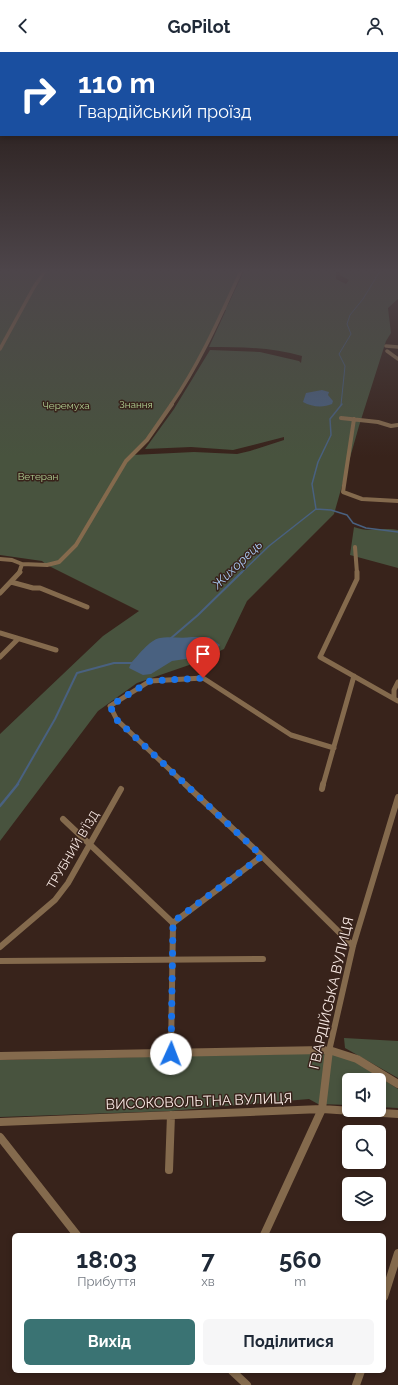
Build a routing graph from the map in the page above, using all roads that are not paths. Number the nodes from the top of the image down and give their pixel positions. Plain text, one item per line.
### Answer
1 (9, 333) edge
2 (213, 333) edge
3 (386, 346) dead end
4 (398, 347) edge
5 (0, 349) edge
6 (387, 351) dead end
7 (398, 359) edge
8 (341, 418) dead end
9 (354, 419) junction
10 (398, 425) edge
11 (398, 501) edge
12 (355, 547) dead end
13 (0, 559) edge
14 (22, 564) junction
15 (11, 582) junction
16 (0, 593) edge
17 (87, 607) dead end
18 (0, 633) edge
19 (18, 639) junction
20 (56, 650) dead end
21 (0, 657) edge
22 (354, 676) junction
23 (398, 682) edge
24 (396, 700) edge
25 (334, 748) junction
26 (122, 789) dead end
27 (322, 789) dead end
28 (398, 797) edge
29 (63, 819) dead end
30 (90, 844) junction
31 (262, 856) junction
32 (173, 922) junction
33 (353, 946) junction
34 (0, 947) edge
35 (173, 958) junction
36 (264, 959) dead end
37 (0, 961) edge
38 (329, 1050) junction
39 (171, 1054) junction
40 (0, 1056) edge
41 (398, 1084) edge
42 (322, 1109) junction
43 (398, 1114) edge
44 (171, 1115) junction
45 (0, 1122) edge
46 (0, 1137) edge
47 (170, 1170) dead end
48 (75, 1233) edge
49 (265, 1233) edge
50 (398, 1253) edge
51 (386, 1291) edge
52 (234, 1373) edge
53 (360, 1373) edge
54 (246, 1385) edge
55 (356, 1385) edge

1 - 5 street
2 - 14 street
3 - 4 street
6 - 7 street
8 - 9 street
9 - 10 street
9 - 11 street
12 - 22 street
13 - 14 street
14 - 15 street
15 - 16 street
15 - 17 street
18 - 19 street
19 - 20 street
19 - 21 street
22 - 24 street
22 - 25 street
23 - 24 street
25 - 27 street
25 - 31 street
26 - 30 street, ТРУБНИЙ В’ЇЗД
28 - 33 street, ГВАРДІЙСЬКА ВУЛИЦЯ
29 - 30 street
30 - 32 street
30 - 34 street, ТРУБНИЙ В’ЇЗД
31 - 32 street
31 - 33 street
32 - 35 street
33 - 38 street, ГВАРДІЙСЬКА ВУЛИЦЯ
35 - 36 street
35 - 37 street
35 - 39 street
38 - 39 street
38 - 41 street
38 - 42 street, ГВАРДІЙСЬКА ВУЛИЦЯ
39 - 40 street
42 - 43 street, ВИСОКОВОЛЬТНА ВУЛИЦЯ
42 - 44 street, ВИСОКОВОЛЬТНА ВУЛИЦЯ
42 - 49 street, ГВАРДІЙСЬКА ВУЛИЦЯ
44 - 45 street, ВИСОКОВОЛЬТНА ВУЛИЦЯ
44 - 47 street
46 - 48 street
50 - 51 street
52 - 54 street
53 - 55 street

